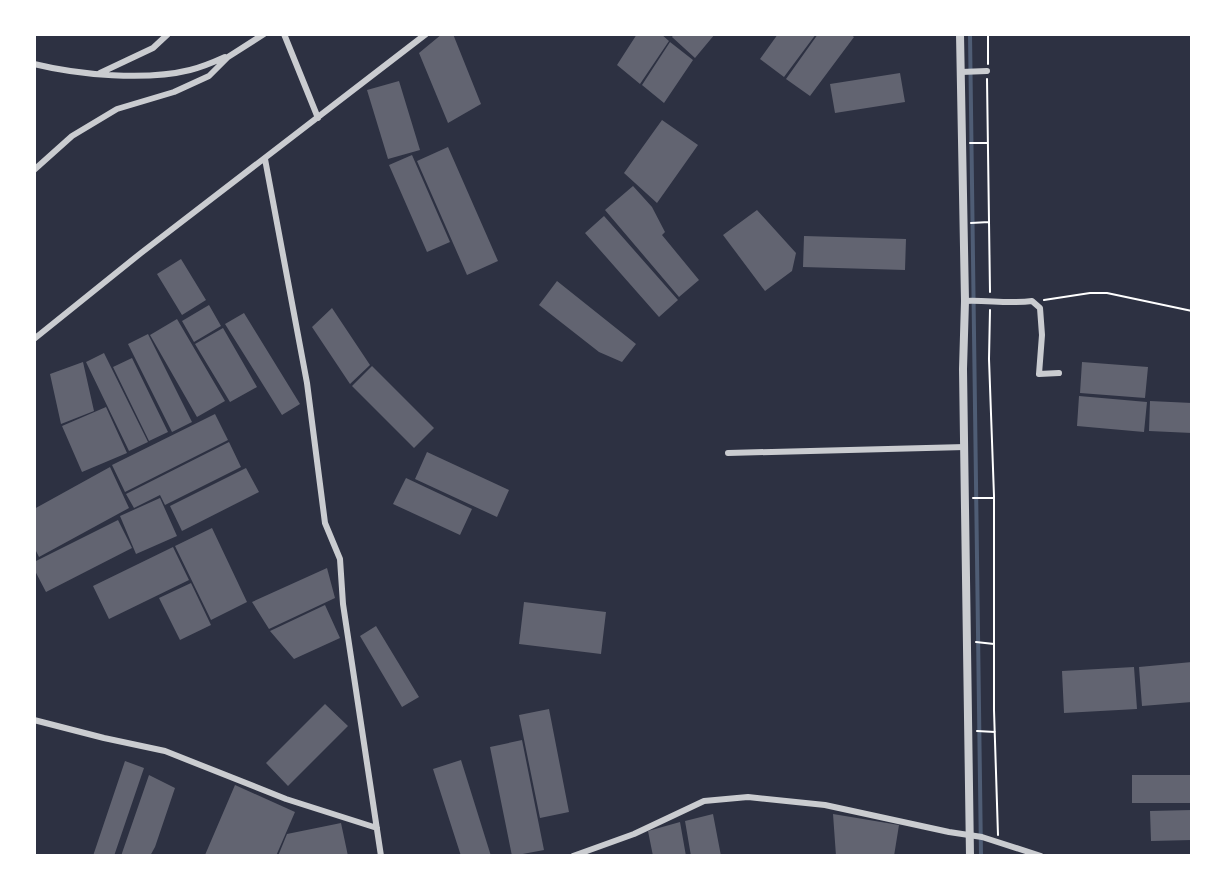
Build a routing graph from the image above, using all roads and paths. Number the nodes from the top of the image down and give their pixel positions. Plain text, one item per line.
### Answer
1 (168, 34) edge
2 (264, 34) edge
3 (284, 34) edge
4 (426, 34) edge
5 (960, 34) edge
6 (988, 34) edge
7 (228, 57) junction
8 (34, 64) edge
9 (987, 71) junction
10 (963, 72) junction
11 (99, 74) junction
12 (318, 118) junction
13 (976, 143) dead end
14 (988, 143) junction
15 (265, 159) junction
16 (34, 170) edge
17 (977, 222) dead end
18 (990, 222) junction
19 (990, 300) junction
20 (966, 301) junction
21 (1032, 301) junction
22 (1191, 311) edge
23 (34, 339) edge
24 (1059, 373) dead end
25 (965, 447) junction
26 (728, 453) dead end
27 (970, 498) dead end
28 (994, 498) junction
29 (983, 643) dead end
30 (994, 644) junction
31 (34, 720) edge
32 (984, 732) dead end
33 (995, 732) junction
34 (376, 828) junction
35 (976, 836) junction
36 (998, 842) junction
37 (381, 855) edge
38 (573, 855) edge
39 (970, 855) edge
40 (1041, 855) edge

1 - 11 street
2 - 7 street
3 - 12 street
4 - 12 street
5 - 10 street
6 - 9 path
7 - 11 street
7 - 16 street
8 - 11 street
9 - 10 street
9 - 14 path
10 - 20 street
12 - 15 street
13 - 14 path
14 - 18 path
15 - 23 street
15 - 34 street
17 - 18 path
18 - 19 path
19 - 20 street
19 - 21 street
19 - 28 path
20 - 25 street
21 - 22 path
21 - 24 street
25 - 26 street
25 - 35 street
27 - 28 path
28 - 30 path
29 - 30 path
30 - 33 path
31 - 34 street
32 - 33 path
33 - 36 path
34 - 37 street
35 - 36 street
35 - 38 street
35 - 39 street
36 - 40 street

